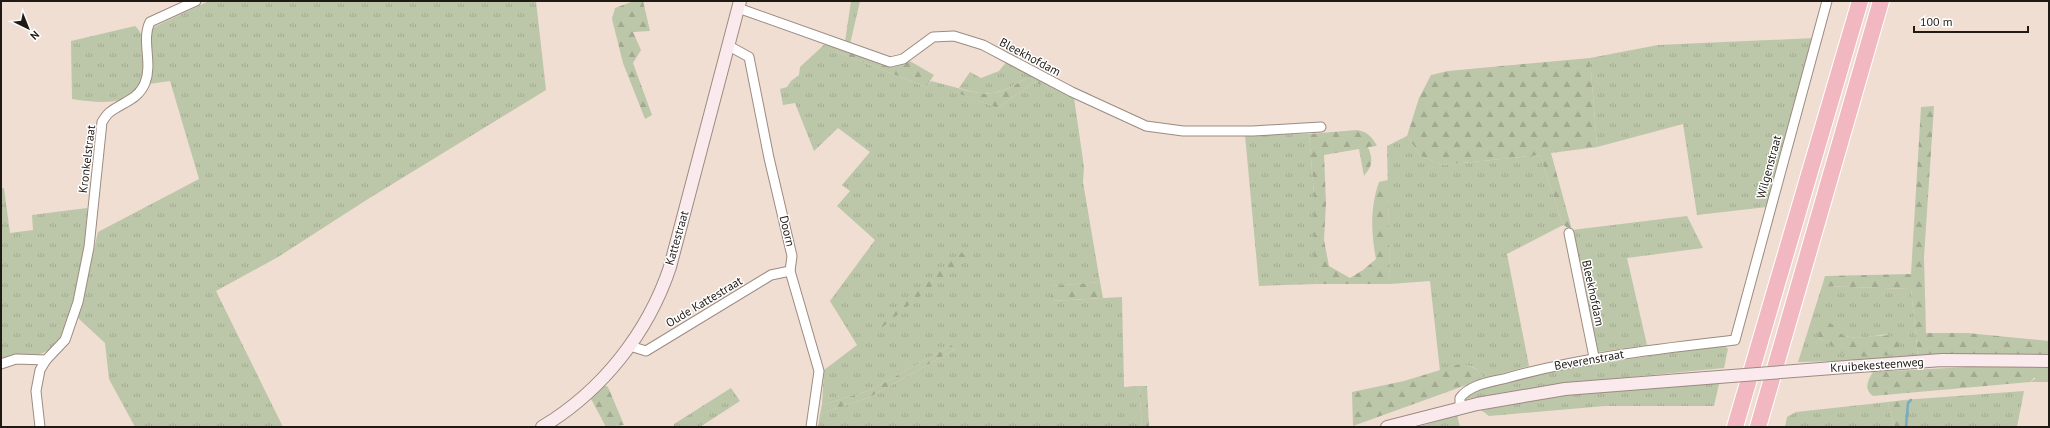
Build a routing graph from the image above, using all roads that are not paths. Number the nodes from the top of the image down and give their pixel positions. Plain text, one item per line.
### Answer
1 (196, 1) edge
2 (1827, 1) edge
3 (1860, 1) edge
4 (1881, 1) edge
5 (739, 4) edge
6 (729, 46) junction
7 (1321, 127) dead end
8 (1569, 233) dead end
9 (790, 271) junction
10 (1735, 340) joint
11 (630, 346) junction
12 (1594, 357) junction
13 (46, 360) junction
14 (2049, 361) edge
15 (1, 364) edge
16 (1706, 378) joint
17 (1460, 408) junction
18 (40, 427) edge
19 (542, 427) edge
20 (811, 427) edge
21 (1387, 427) edge
22 (1736, 427) edge
23 (1758, 427) edge

1 - 13 street, Kronkelstraat
2 - 10 street, Wilgenstraat
3 - 22 highway
4 - 23 highway
5 - 6 street, Kattestraat
5 - 7 street, Bleekhofdam
6 - 9 street, Doorn
6 - 11 street, Kattestraat
8 - 12 street, Bleekhofdam
9 - 11 street, Oude Kattestraat
9 - 20 street, Doorn
10 - 12 street, Beverenstraat
11 - 19 street, Kattestraat
12 - 17 street, Beverenstraat
13 - 15 street
13 - 18 street, Kronkelstraat
14 - 16 street, Kruibekesteenweg, bridge
16 - 17 street, Beverenstraat
17 - 21 street, Beverenstraat

